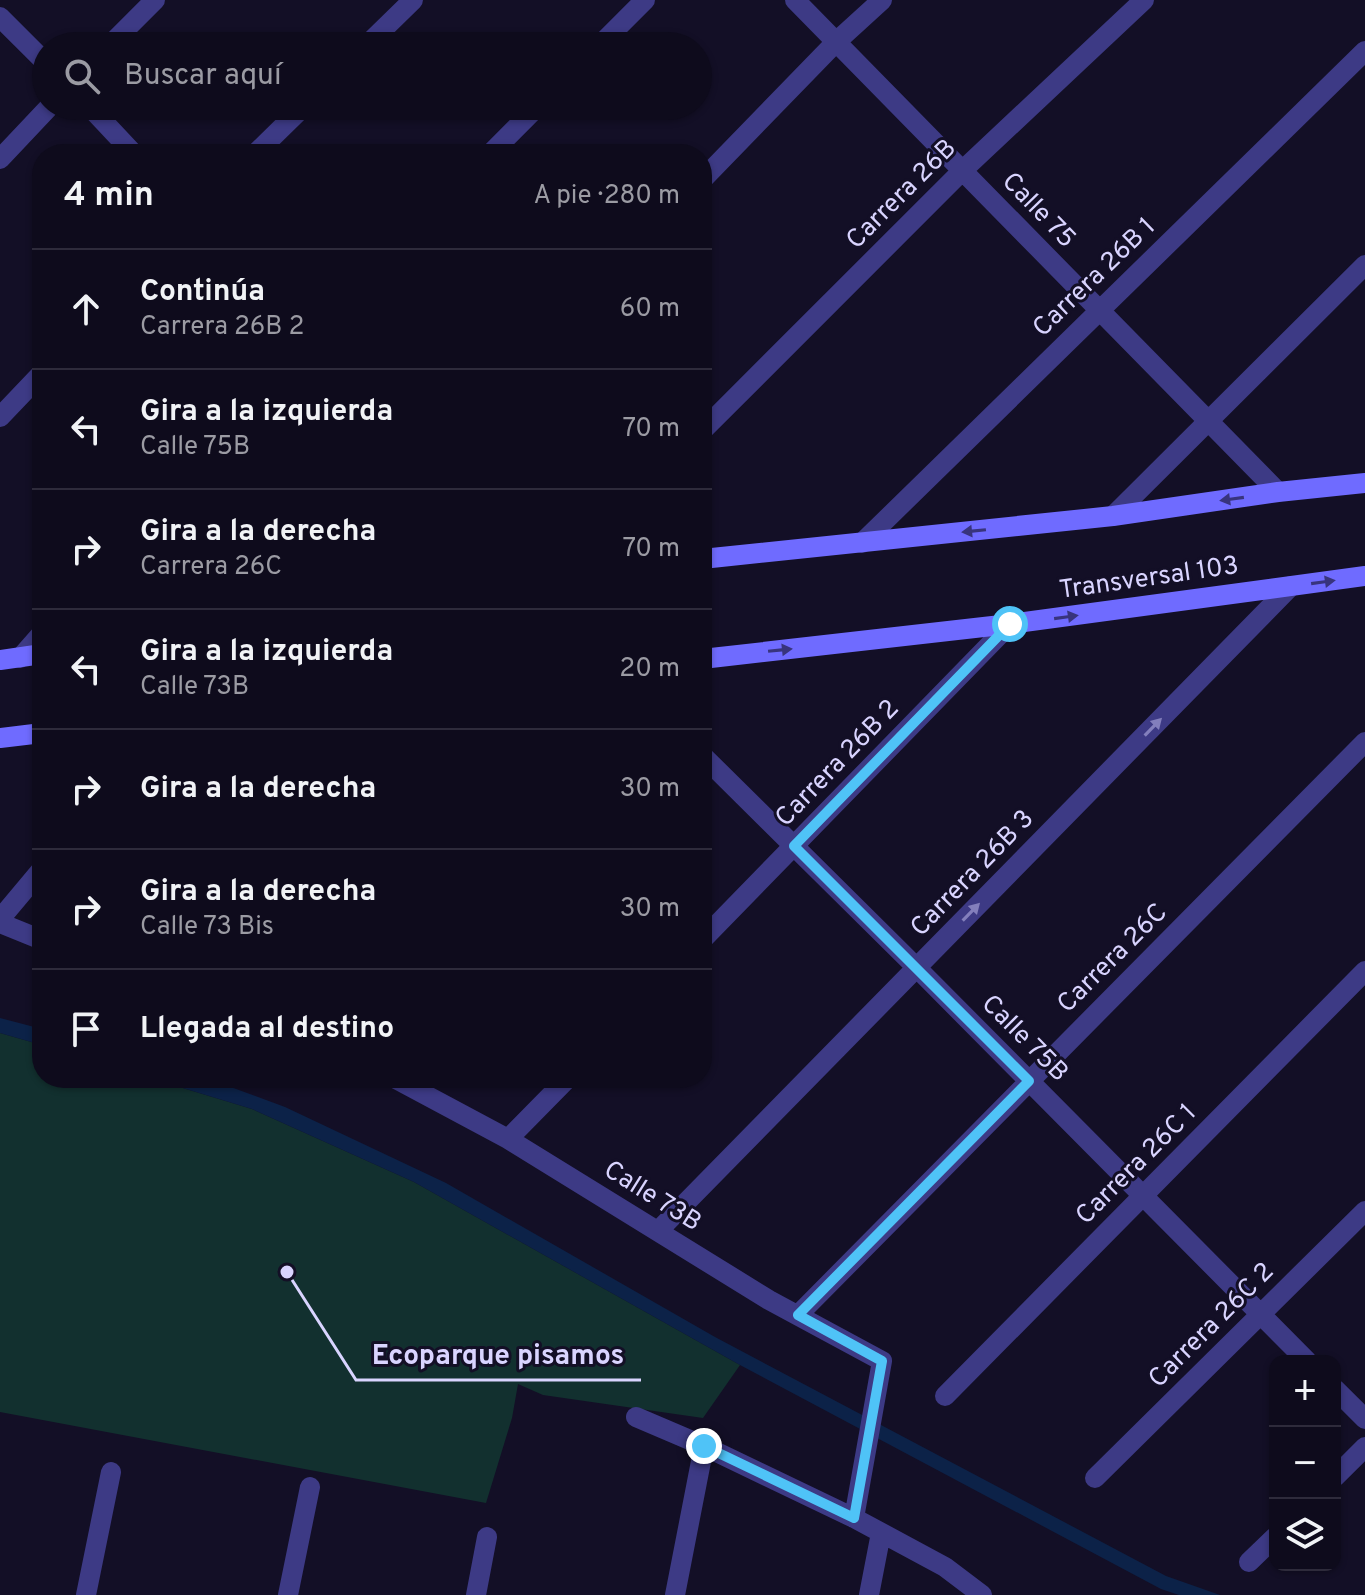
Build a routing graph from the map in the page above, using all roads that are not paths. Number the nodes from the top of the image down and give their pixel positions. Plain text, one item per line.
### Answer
1 (155, 0) edge
2 (413, 0) edge
3 (645, 0) edge
4 (795, 0) edge
5 (882, 0) edge
6 (1144, 0) edge
7 (0, 17) edge
8 (123, 32) edge
9 (380, 32) edge
10 (613, 32) edge
11 (836, 42) junction
12 (32, 49) edge
13 (1365, 51) edge
14 (37, 120) edge
15 (102, 120) edge
16 (290, 120) edge
17 (524, 120) edge
18 (125, 144) edge
19 (265, 144) edge
20 (500, 144) edge
21 (0, 159) edge
22 (712, 170) edge
23 (963, 170) junction
24 (1365, 265) edge
25 (1099, 311) junction
26 (32, 383) edge
27 (0, 417) edge
28 (712, 421) edge
29 (1208, 421) junction
30 (1365, 483) edge
31 (1278, 492) junction
32 (1113, 516) junction
33 (862, 543) junction
34 (712, 558) edge
35 (1363, 579) edge
36 (1291, 586) junction
37 (1010, 624) junction
38 (32, 641) edge
39 (32, 656) edge
40 (712, 658) edge
41 (10, 659) edge
42 (32, 734) edge
43 (0, 738) edge
44 (1365, 742) edge
45 (712, 765) edge
46 (794, 846) junction
47 (32, 881) edge
48 (0, 921) edge
49 (712, 930) edge
50 (32, 935) edge
51 (917, 968) junction
52 (1365, 971) edge
53 (1029, 1081) junction
54 (413, 1088) edge
55 (558, 1088) edge
56 (508, 1139) junction
57 (1143, 1196) junction
58 (1365, 1211) edge
59 (658, 1231) junction
60 (1261, 1314) junction
61 (798, 1315) junction
62 (1301, 1355) edge
63 (1341, 1395) edge
64 (945, 1396) dead end
65 (636, 1417) dead end
66 (1365, 1419) edge
67 (704, 1446) junction
68 (1365, 1447) edge
69 (1341, 1471) edge
70 (111, 1472) dead end
71 (1095, 1478) dead end
72 (310, 1487) dead end
73 (854, 1518) junction
74 (881, 1533) junction
75 (487, 1537) dead end
76 (1269, 1543) edge
77 (1249, 1562) dead end
78 (86, 1595) edge
79 (288, 1595) edge
80 (476, 1595) edge
81 (675, 1595) edge
82 (869, 1595) edge
83 (982, 1595) edge

1 - 8 street
2 - 9 street
3 - 10 street
4 - 11 street, Calle 75
5 - 11 street
6 - 23 street, Carrera 26B
7 - 12 street
11 - 22 street
11 - 23 street, Calle 75
13 - 25 street, Carrera 26B 1
14 - 21 street
15 - 18 street
16 - 19 street
17 - 20 street
23 - 25 street, Calle 75
23 - 28 street, Carrera 26B
24 - 29 street
25 - 29 street, Calle 75
25 - 33 street, Carrera 26B 1
26 - 27 street
29 - 31 street, Calle 75
29 - 32 street
30 - 31 street
31 -> 32 street
32 -> 33 street
33 - 34 street
36 -> 35 street, Transversal 103
37 -> 36 street, Transversal 103
51 -> 36 street, Carrera 26B 3
40 -> 37 street, Transversal 103
37 - 46 street, Carrera 26B 2
38 - 41 street
39 - 41 street
42 - 43 street
44 - 53 street, Carrera 26C
45 - 46 street, Calle 75B
46 - 49 street, Carrera 26B 2
46 - 51 street, Calle 75B
47 - 48 street
48 - 50 street
51 - 53 street, Calle 75B
51 - 59 street, Carrera 26B 3
52 - 57 street, Carrera 26C 1
53 - 57 street, Calle 75B
53 - 61 street, Carrera 26C
54 - 56 street, Calle 73B
55 - 56 street
56 - 59 street, Calle 73B
57 - 60 street, Calle 75B
57 - 64 street, Carrera 26C 1
58 - 60 street, Carrera 26C 2
59 - 61 street, Calle 73B
60 - 62 street, Calle 75B
60 - 71 street, Carrera 26C 2
61 - 73 street, Calle 73B
63 - 66 street
65 - 67 street
67 - 73 street
67 - 81 street
68 - 69 street
70 - 78 street
72 - 79 street
73 - 74 street
74 - 82 street
74 - 83 street
75 - 80 street
76 - 77 street

